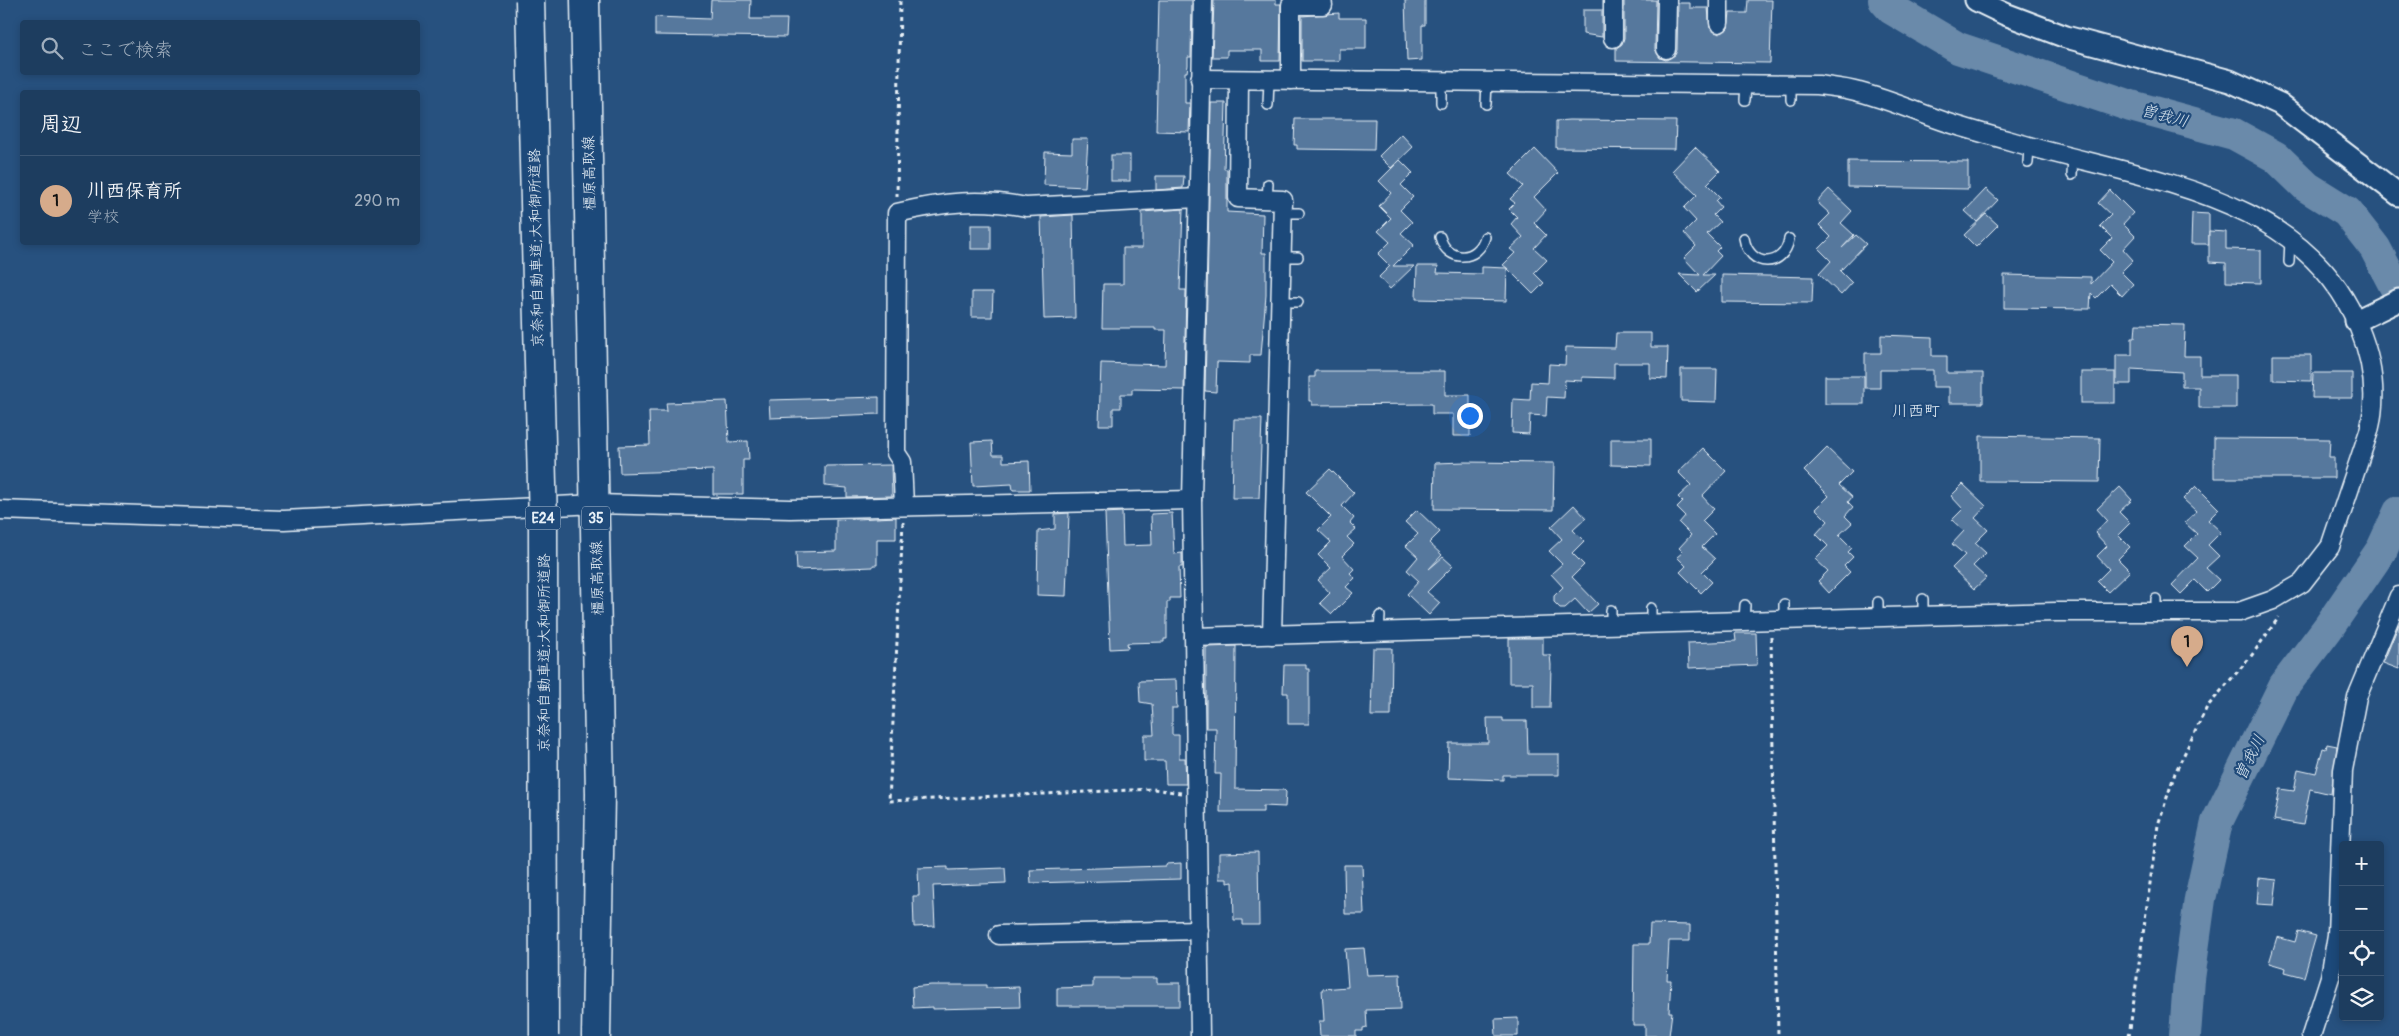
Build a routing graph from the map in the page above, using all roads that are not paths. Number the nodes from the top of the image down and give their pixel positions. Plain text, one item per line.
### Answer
1 (530, 0) edge
2 (585, 0) edge
3 (1202, 0) edge
4 (1613, 0) edge
5 (1667, 0) edge
6 (1719, 0) edge
7 (1976, 0) edge
8 (1323, 5) dead end
9 (1719, 23) dead end
10 (1613, 38) dead end
11 (1666, 49) dead end
12 (1200, 80) junction
13 (1239, 80) junction
14 (1269, 80) junction
15 (1291, 80) junction
16 (1441, 82) junction
17 (1487, 82) junction
18 (1441, 102) dead end
19 (1486, 104) dead end
20 (1268, 105) dead end
21 (2399, 195) edge
22 (1198, 198) junction
23 (1485, 236) dead end
24 (1440, 237) dead end
25 (1744, 238) dead end
26 (1790, 239) dead end
27 (2290, 240) junction
28 (2289, 262) dead end
29 (2399, 300) edge
30 (2362, 318) junction
31 (1192, 500) junction
32 (596, 504) junction
33 (904, 505) junction
34 (0, 510) edge
35 (2399, 596) edge
36 (1272, 635) junction
37 (1194, 637) junction
38 (1199, 930) junction
39 (999, 935) dead end
40 (544, 1036) edge
41 (596, 1036) edge
42 (1200, 1036) edge
43 (2311, 1036) edge

1 - 40 main road, 京奈和自動車道;大和御所道路 / E24, bridge
2 - 32 main road, 橿原高取線 / 35
3 - 12 street
4 - 10 street
5 - 11 street
6 - 9 street
7 - 21 street
8 - 15 street
12 - 13 street
12 - 22 street
13 - 14 street
13 - 36 street
14 - 15 street
14 - 20 lane
15 - 16 street
16 - 17 street
16 - 18 lane
17 - 19 lane
17 - 27 street
22 - 31 street
22 - 33 street
23 - 24 lane
25 - 26 lane
27 - 28 lane
27 - 30 street
29 - 30 street
30 - 36 street
31 - 33 street
31 - 37 street
32 - 33 street
32 - 34 street
32 - 41 main road, 橿原高取線 / 35
35 - 43 street
36 - 37 street
37 - 38 street
38 - 39 street
38 - 42 street

